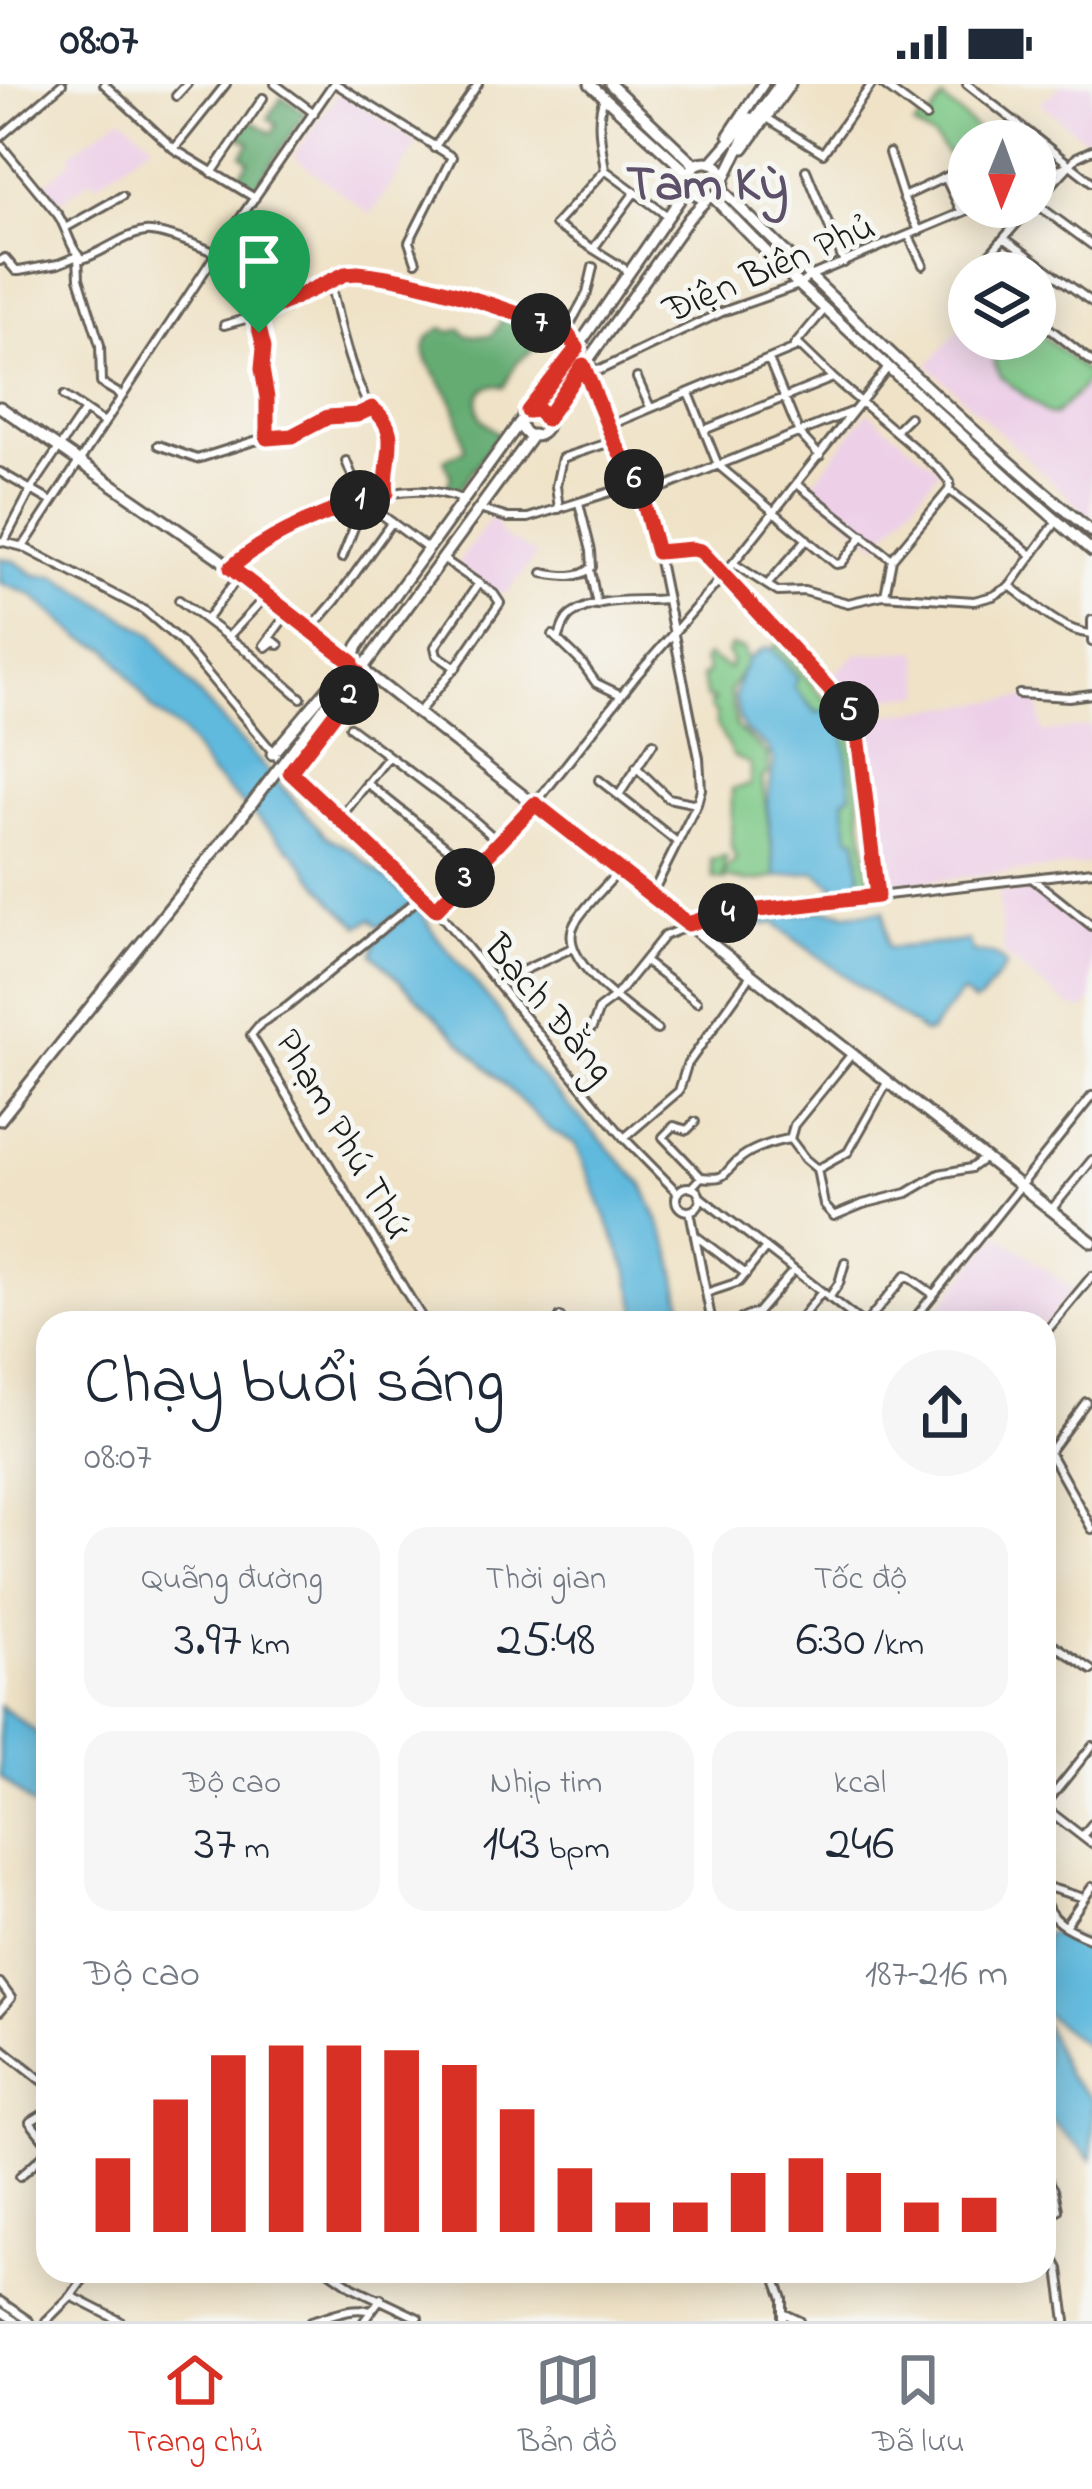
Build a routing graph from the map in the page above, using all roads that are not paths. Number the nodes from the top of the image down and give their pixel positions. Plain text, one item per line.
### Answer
1 (62, 84) edge
2 (104, 84) edge
3 (122, 84) edge
4 (187, 84) edge
5 (226, 84) edge
6 (275, 84) edge
7 (334, 84) edge
8 (478, 84) edge
9 (590, 84) edge
10 (610, 84) edge
11 (763, 84) edge
12 (777, 84) edge
13 (790, 84) edge
14 (872, 84) edge
15 (882, 84) edge
16 (967, 84) edge
17 (176, 96) dead end
18 (263, 98) dead end
19 (604, 98) junction
20 (120, 99) junction
21 (314, 113) junction
22 (926, 117) dead end
23 (766, 118) junction
24 (750, 121) junction
25 (0, 141) edge
26 (434, 148) junction
27 (174, 149) junction
28 (1092, 150) edge
29 (889, 154) dead end
30 (714, 160) junction
31 (1069, 164) junction
32 (605, 170) junction
33 (806, 170) dead end
34 (1056, 170) edge
35 (212, 173) junction
36 (691, 175) junction
37 (948, 176) edge
38 (945, 177) junction
39 (1056, 179) edge
40 (1092, 182) edge
41 (948, 183) edge
42 (719, 187) junction
43 (635, 192) junction
44 (122, 196) dead end
45 (255, 197) junction
46 (903, 197) junction
47 (669, 217) junction
48 (948, 219) edge
49 (1056, 220) edge
50 (67, 227) junction
51 (1013, 228) edge
52 (919, 231) junction
53 (908, 235) junction
54 (1004, 238) junction
55 (1092, 245) edge
56 (593, 249) junction
57 (217, 252) junction
58 (993, 252) edge
59 (79, 256) junction
60 (0, 261) edge
61 (416, 262) dead end
62 (844, 263) junction
63 (923, 265) dead end
64 (593, 268) dead end
65 (630, 272) junction
66 (810, 276) junction
67 (330, 281) junction
68 (799, 285) junction
69 (1092, 302) edge
70 (272, 307) junction
71 (826, 308) junction
72 (256, 316) junction
73 (224, 326) dead end
74 (566, 332) junction
75 (1056, 333) edge
76 (577, 348) junction
77 (791, 349) junction
78 (769, 360) junction
79 (1092, 362) edge
80 (892, 363) junction
81 (583, 365) junction
82 (637, 378) dead end
83 (833, 378) junction
84 (689, 393) junction
85 (122, 395) junction
86 (64, 396) dead end
87 (784, 398) junction
88 (0, 407) edge
89 (650, 407) junction
90 (858, 407) junction
91 (372, 408) junction
92 (85, 410) junction
93 (528, 411) junction
94 (909, 417) dead end
95 (546, 419) junction
96 (520, 422) junction
97 (104, 423) junction
98 (608, 426) junction
99 (704, 430) junction
100 (896, 430) junction
101 (799, 433) junction
102 (533, 435) junction
103 (267, 438) junction
104 (614, 441) junction
105 (158, 445) dead end
106 (60, 447) junction
107 (820, 456) junction
108 (79, 460) junction
109 (346, 461) dead end
110 (718, 465) junction
111 (0, 472) edge
112 (636, 484) junction
113 (797, 484) junction
114 (32, 488) junction
115 (950, 490) junction
116 (387, 493) junction
117 (642, 496) junction
118 (360, 500) junction
119 (464, 500) junction
120 (52, 502) junction
121 (579, 503) junction
122 (478, 509) junction
123 (560, 509) junction
124 (773, 512) junction
125 (1057, 521) junction
126 (392, 522) junction
127 (1092, 532) edge
128 (863, 536) junction
129 (807, 539) junction
130 (2, 541) edge
131 (23, 547) junction
132 (428, 549) junction
133 (1092, 551) edge
134 (657, 552) junction
135 (1032, 555) junction
136 (343, 558) dead end
137 (442, 559) junction
138 (892, 559) junction
139 (733, 563) junction
140 (590, 570) junction
141 (236, 572) junction
142 (543, 573) dead end
143 (723, 576) junction
144 (478, 584) junction
145 (767, 585) junction
146 (1010, 586) junction
147 (885, 595) junction
148 (266, 596) junction
149 (666, 599) junction
150 (179, 600) dead end
151 (597, 605) junction
152 (287, 614) junction
153 (206, 620) junction
154 (1092, 620) edge
155 (309, 630) junction
156 (674, 634) junction
157 (228, 637) junction
158 (1091, 638) edge
159 (279, 645) dead end
160 (356, 667) junction
161 (456, 668) junction
162 (1019, 694) dead end
163 (1092, 694) edge
164 (621, 695) junction
165 (302, 698) dead end
166 (418, 713) junction
167 (350, 727) dead end
168 (653, 743) dead end
169 (272, 754) junction
170 (389, 756) junction
171 (636, 767) junction
172 (290, 772) junction
173 (599, 780) dead end
174 (368, 783) junction
175 (619, 794) junction
176 (535, 804) junction
177 (697, 804) junction
178 (339, 820) junction
179 (500, 842) junction
180 (677, 842) junction
181 (474, 868) junction
182 (620, 869) junction
183 (1092, 871) edge
184 (1033, 879) junction
185 (652, 894) junction
186 (877, 896) junction
187 (416, 902) junction
188 (436, 909) junction
189 (688, 924) junction
190 (1092, 926) edge
191 (572, 948) junction
192 (644, 961) junction
193 (751, 975) junction
194 (496, 982) junction
195 (615, 997) junction
196 (697, 1002) dead end
197 (592, 1028) dead end
198 (657, 1030) dead end
199 (852, 1054) junction
200 (888, 1082) junction
201 (1092, 1096) edge
202 (0, 1120) edge
203 (695, 1123) dead end
204 (624, 1138) junction
205 (790, 1138) junction
206 (986, 1157) junction
207 (1092, 1160) edge
208 (817, 1169) junction
209 (701, 1178) junction
210 (1022, 1186) junction
211 (692, 1188) junction
212 (678, 1193) junction
213 (699, 1196) junction
214 (1051, 1210) junction
215 (690, 1211) junction
216 (695, 1236) junction
217 (1092, 1242) edge
218 (766, 1248) junction
219 (845, 1262) dead end
220 (793, 1271) junction
221 (746, 1274) junction
222 (1092, 1276) edge
223 (706, 1293) junction
224 (933, 1294) junction
225 (825, 1296) junction
226 (418, 1311) edge
227 (710, 1311) edge
228 (759, 1311) edge
229 (810, 1311) edge
230 (847, 1311) edge
231 (874, 1311) edge
232 (920, 1311) edge
233 (1056, 1320) edge
234 (1086, 1402) dead end
235 (1056, 1441) edge
236 (1056, 1470) edge
237 (1092, 1529) edge
238 (1056, 1646) edge
239 (1092, 1670) edge
240 (1092, 1746) edge
241 (1056, 1791) edge
242 (1056, 1815) edge
243 (1092, 1824) edge
244 (1082, 1836) junction
245 (1092, 1844) edge
246 (1092, 1888) edge
247 (1056, 1892) edge
248 (1084, 1898) junction
249 (1056, 1919) edge
250 (1065, 1926) junction
251 (1092, 1939) edge
252 (0, 1983) edge
253 (0, 2011) edge
254 (0, 2047) edge
255 (36, 2076) edge
256 (36, 2160) edge
257 (20, 2176) dead end
258 (1056, 2200) edge
259 (1058, 2210) dead end
260 (1056, 2264) edge
261 (80, 2283) edge
262 (348, 2283) edge
263 (777, 2283) edge
264 (71, 2296) junction
265 (381, 2298) junction
266 (0, 2302) edge
267 (0, 2311) edge
268 (371, 2312) junction
269 (783, 2317) edge
270 (15, 2321) edge
271 (29, 2321) edge
272 (46, 2321) edge
273 (120, 2321) edge
274 (311, 2321) edge
275 (364, 2321) edge
276 (418, 2321) edge
277 (800, 2321) edge
278 (1066, 2321) edge

1 - 25 street
2 - 20 street
3 - 20 street
4 - 17 street
5 - 27 street
6 - 21 street
7 - 21 street
7 - 26 street
8 - 26 street
9 - 19 main road
10 - 36 main road
11 - 30 main road
12 - 24 main road
13 - 23 main road
14 - 23 street
15 - 22 street
16 - 31 street
18 - 35 street
19 - 32 street
19 - 36 main road
20 - 27 street
21 - 45 street
23 - 42 main road
24 - 30 main road
24 - 42 main road
25 - 50 street
26 - 61 street
27 - 35 street
28 - 31 street
29 - 46 street
30 - 36 main road
30 - 42 main road
31 - 34 street
31 - 39 street
31 - 40 street
32 - 43 street
32 - 56 street
33 - 62 street
35 - 45 street
36 - 42 main road
36 - 47 main road
37 - 38 street
38 - 41 street
38 - 46 street
42 - 66 main road
42 - 68 main road
42 - 81 main road
43 - 47 street
43 - 56 street
44 - 50 street
45 - 57 street
46 - 52 street
47 - 65 main road
48 - 52 street, Điện Biên Phủ
49 - 55 street
50 - 59 street
51 - 54 street
52 - 53 street, Điện Biên Phủ
53 - 62 street, Điện Biên Phủ
53 - 63 street
54 - 58 street
54 - 69 street
56 - 65 street
57 - 59 street
57 - 70 street
57 - 85 street
59 - 60 street
59 - 85 street
62 - 66 street, Điện Biên Phủ
64 - 74 street
65 - 76 main road
66 - 68 street, Điện Biên Phủ
66 - 80 main road
67 - 70 street
67 - 74 street
67 - 91 street
68 - 71 main road
68 - 81 street, Điện Biên Phủ
70 - 72 street
71 - 77 street
71 - 80 main road
72 - 73 street
72 - 103 street
74 - 76 street
75 - 79 street
76 - 93 main road
77 - 78 street
77 - 83 street
78 - 84 street
78 - 87 street
80 - 90 street
80 - 125 main road
80 - 127 main road
81 - 95 main road
81 - 98 street
82 - 89 street
83 - 87 street
83 - 90 street
84 - 89 street
84 - 99 street
85 - 97 street
86 - 92 street
87 - 99 street
87 - 101 street
88 - 106 main road
89 - 98 street
90 - 100 street
90 - 101 street
90 - 107 street
91 - 103 street
91 - 116 street
92 - 97 street
92 - 106 street
93 - 95 main road
93 - 96 main road
94 - 100 street
95 - 102 main road
96 - 102 main road
96 - 119 main road
97 - 108 street
98 - 104 street
99 - 110 street
100 - 115 street
101 - 107 street
101 - 110 street
102 - 122 main road
103 - 105 street
104 - 112 street
104 - 123 street
106 - 108 main road
106 - 114 street
107 - 113 street
108 - 120 street
108 - 141 main road
109 - 118 street
110 - 117 street
110 - 124 street
111 - 114 street
112 - 117 street
112 - 121 street
113 - 124 street
113 - 128 street
114 - 120 street
114 - 130 street
115 - 135 street
115 - 138 street
116 - 118 street
116 - 119 street
117 - 134 street
118 - 126 street
118 - 136 street
118 - 141 street
119 - 132 main road
120 - 131 street
121 - 123 street
121 - 140 street
122 - 123 street
122 - 137 main road
124 - 129 street
124 - 139 street
125 - 133 main road
125 - 135 street
126 - 132 street
126 - 155 street
128 - 129 street
128 - 138 street
129 - 145 street
130 - 131 street, Bạch Đằng
131 - 169 street, Bạch Đằng
132 - 160 main road
134 - 143 street
134 - 149 street
135 - 146 street
137 - 144 street
137 - 160 main road
138 - 147 street
139 - 143 street
139 - 145 street
140 - 142 street
140 - 151 street
141 - 148 main road
141 - 153 street
143 - 156 street
143 - 186 street
144 - 161 street
144 - 161 street
145 - 147 street
146 - 147 street
146 - 158 street
148 - 152 main road
148 - 157 street
149 - 151 street
149 - 156 street
150 - 153 street
151 - 164 street
152 - 155 main road
152 - 159 street
153 - 157 street
154 - 158 street
155 - 160 main road
156 - 164 street
156 - 177 street
157 - 165 street
160 - 166 main road
160 - 169 main road
160 - 172 main road
160 - 202 main road, bridge
161 - 166 street
162 - 163 street
164 - 176 street
166 - 176 main road
167 - 170 street
168 - 171 street
169 - 172 street, Bạch Đằng
170 - 174 street
170 - 179 street
171 - 175 street
171 - 177 street
172 - 178 street, Bạch Đằng
173 - 175 street
174 - 178 street
174 - 181 street
175 - 180 street
176 - 179 street
176 - 182 main road
177 - 180 street
178 - 187 street, Bạch Đằng
179 - 181 street
180 - 185 street
181 - 188 street
182 - 185 main road
182 - 191 street
183 - 184 street
184 - 186 street
184 - 190 street
185 - 189 main road
186 - 189 street
187 - 188 street, Bạch Đằng
187 - 226 street, Phạm Phú Thứ
188 - 194 street, Bạch Đằng
189 - 192 street
189 - 193 main road
191 - 194 street
191 - 195 street
192 - 195 street
192 - 196 street
193 - 199 main road
193 - 204 street
194 - 204 street, Bạch Đằng
195 - 197 street
195 - 198 street
199 - 200 main road
199 - 205 street
200 - 206 main road
200 - 208 street
201 - 210 street
203 - 209 street
204 - 212 street, Bạch Đằng
205 - 208 street
205 - 209 street
206 - 208 street
206 - 210 main road
207 - 214 street
209 - 211 street
210 - 214 main road
210 - 224 street
211 - 212 street
211 - 213 street
212 - 215 street
213 - 215 street
213 - 218 street
214 - 217 main road
215 - 216 street
216 - 221 street
216 - 223 street
218 - 220 street
218 - 221 street
219 - 225 street
220 - 225 street
220 - 228 street
221 - 223 street
222 - 233 street
223 - 227 street
224 - 231 street
224 - 232 street
225 - 229 street
225 - 230 street
234 - 235 street
236 - 237 street
238 - 239 street
240 - 241 street
242 - 244 street
243 - 244 street
244 - 245 street
246 - 248 street
247 - 248 street
248 - 250 street
249 - 250 street
250 - 251 street
252 - 253 street
254 - 255 street
256 - 257 street
258 - 259 street
260 - 278 street
261 - 264 street
262 - 265 street
263 - 269 street
264 - 272 street
264 - 273 street
265 - 268 street
265 - 276 street
266 - 271 street
267 - 270 street
268 - 274 street
268 - 275 street
269 - 277 street

